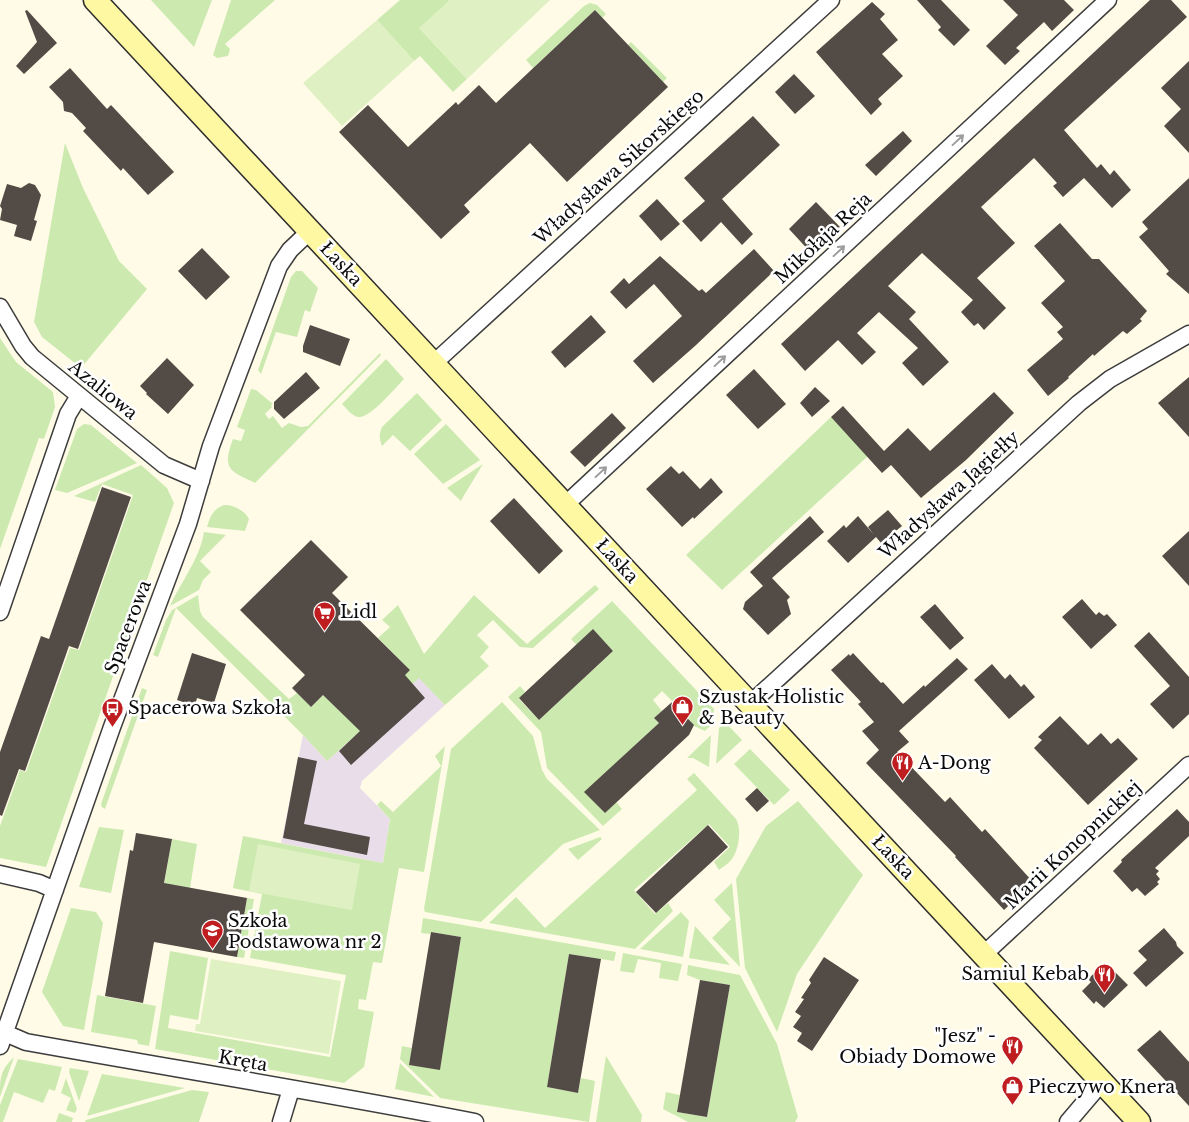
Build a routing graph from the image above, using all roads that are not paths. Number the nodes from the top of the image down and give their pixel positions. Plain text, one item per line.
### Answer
1 (94, 0) edge
2 (831, 0) edge
3 (1108, 0) edge
4 (310, 231) junction
5 (0, 307) edge
6 (1189, 334) edge
7 (434, 363) junction
8 (80, 396) junction
9 (201, 481) junction
10 (565, 505) junction
11 (0, 612) edge
12 (750, 704) junction
13 (1189, 765) edge
14 (0, 874) edge
15 (55, 890) junction
16 (983, 955) junction
17 (2, 1040) edge
18 (1102, 1082) junction
19 (291, 1089) junction
20 (281, 1122) edge
21 (475, 1122) edge
22 (1068, 1122) edge
23 (1139, 1122) edge

1 - 4 street, Łaska
2 - 7 street, Władysława Sikorskiego
10 -> 3 street, Mikołaja Reja
4 - 7 street, Łaska
4 - 9 street, Spacerowa
5 - 8 street, Azaliowa
6 - 12 street, Władysława Jagiełły
7 - 10 street, Łaska
8 - 9 street, Azaliowa
8 - 11 street
9 - 15 street, Spacerowa
10 - 12 street, Łaska
12 - 16 street, Łaska
13 - 16 street, Marii Konopnickiej
14 - 15 street
15 - 17 street, Spacerowa
16 - 18 street, Łaska
17 - 19 street, Kręta
18 - 22 street
18 - 23 street, Łaska
19 - 20 street
19 - 21 street, Kręta

